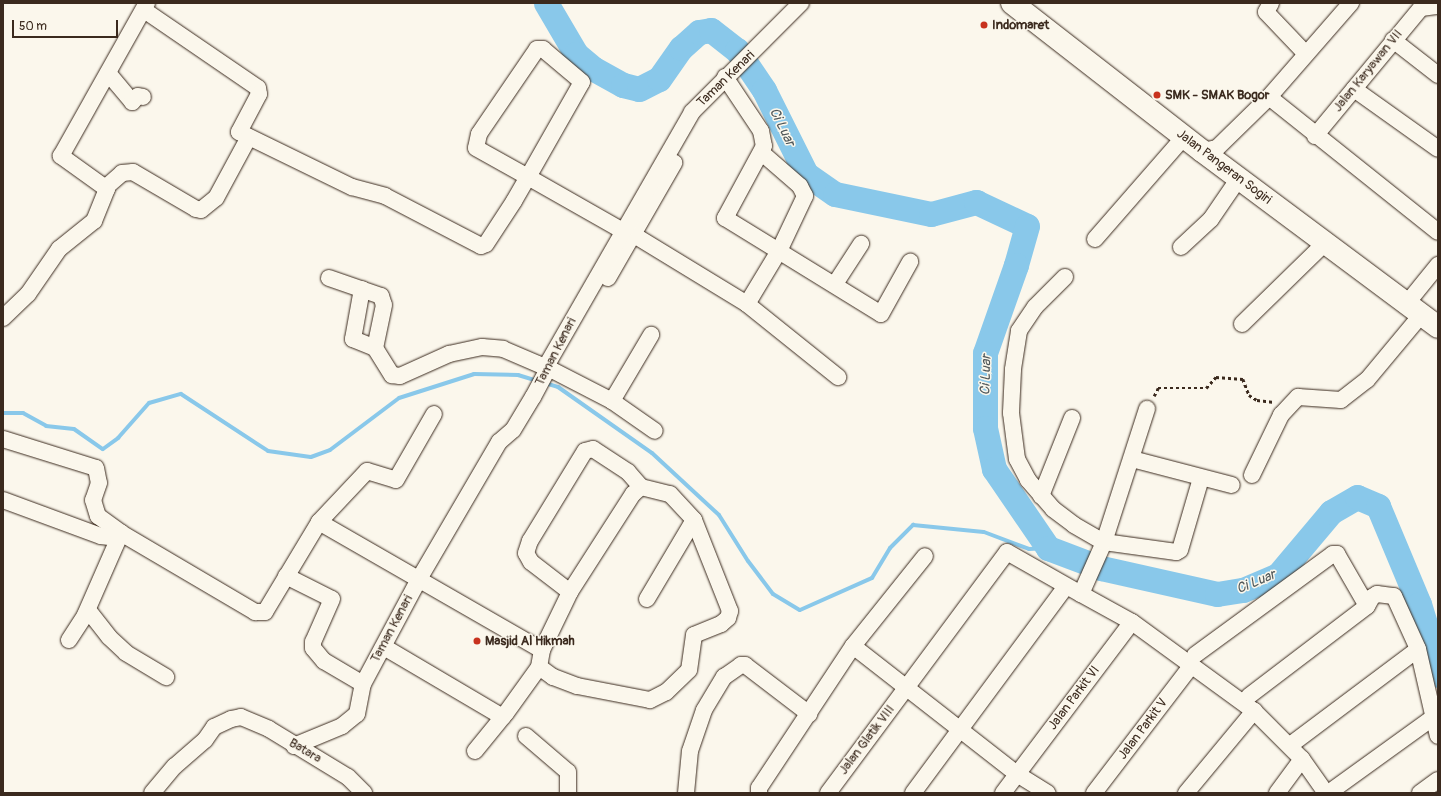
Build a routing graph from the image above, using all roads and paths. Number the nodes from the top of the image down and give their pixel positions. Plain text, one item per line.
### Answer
1 (801, 3) edge
2 (1012, 3) edge
3 (1271, 3) edge
4 (1350, 3) edge
5 (146, 6) edge
6 (1438, 6) edge
7 (1393, 40) junction
8 (1306, 54) junction
9 (108, 73) junction
10 (730, 73) junction
11 (1438, 75) edge
12 (1354, 88) junction
13 (143, 97) dead end
14 (1269, 97) junction
15 (1315, 136) junction
16 (249, 137) junction
17 (1184, 137) junction
18 (1438, 149) edge
19 (1202, 151) junction
20 (762, 153) junction
21 (528, 176) junction
22 (1239, 178) junction
23 (105, 188) junction
24 (1438, 232) edge
25 (628, 233) junction
26 (1095, 239) dead end
27 (1326, 242) junction
28 (861, 244) dead end
29 (1181, 247) dead end
30 (779, 252) junction
31 (910, 262) dead end
32 (1438, 265) edge
33 (1064, 276) dead end
34 (329, 278) dead end
35 (835, 284) junction
36 (362, 289) junction
37 (747, 304) junction
38 (1423, 314) edge
39 (3, 318) edge
40 (1242, 324) dead end
41 (651, 335) dead end
42 (375, 348) junction
43 (547, 371) junction
44 (838, 377) dead end
45 (1298, 397) junction
46 (612, 401) junction
47 (1147, 409) joint
48 (434, 414) dead end
49 (1072, 418) dead end
50 (655, 431) dead end
51 (3, 439) edge
52 (1132, 460) junction
53 (1252, 475) dead end
54 (1201, 478) junction
55 (1232, 486) dead end
56 (641, 487) junction
57 (1041, 496) junction
58 (3, 500) edge
59 (694, 520) junction
60 (319, 522) junction
61 (119, 536) junction
62 (1103, 544) junction
63 (925, 556) dead end
64 (286, 576) junction
65 (421, 581) junction
66 (1066, 586) junction
67 (1084, 588) junction
68 (570, 592) junction
69 (647, 599) dead end
70 (1367, 606) junction
71 (88, 610) junction
72 (1132, 622) junction
73 (69, 640) dead end
74 (853, 646) junction
75 (384, 647) junction
76 (1418, 648) junction
77 (542, 650) junction
78 (1194, 660) junction
79 (539, 667) junction
80 (166, 678) dead end
81 (363, 684) junction
82 (906, 687) junction
83 (1251, 704) junction
84 (809, 714) junction
85 (503, 716) junction
86 (1434, 717) junction
87 (962, 729) junction
88 (526, 736) dead end
89 (1438, 736) edge
90 (1293, 743) dead end
91 (294, 746) junction
92 (475, 750) dead end
93 (1302, 759) junction
94 (1017, 774) junction
95 (1438, 780) edge
96 (1330, 791) edge
97 (152, 793) edge
98 (364, 793) edge
99 (568, 793) edge
100 (686, 793) edge
101 (759, 793) edge
102 (828, 793) edge
103 (913, 793) edge
104 (1003, 793) edge
105 (1047, 793) edge
106 (1094, 793) edge
107 (1186, 793) edge
108 (1277, 793) edge
109 (1420, 793) edge

1 - 10 street, Taman Kenari
2 - 17 street, Jalan Pangeran Sogiri
3 - 8 street
4 - 8 street
5 - 9 street
5 - 16 street
6 - 7 street, Jalan Karyawan VII
7 - 11 street
7 - 12 street, Jalan Karyawan VII
8 - 14 street
9 - 13 street
9 - 23 street
10 - 20 street
10 - 25 street, Taman Kenari
12 - 15 street, Jalan Karyawan VII
12 - 18 street
14 - 15 street
14 - 19 street
15 - 24 street
16 - 21 street
16 - 23 street
17 - 19 street, Jalan Pangeran Sogiri
17 - 26 street
19 - 22 street, Jalan Pangeran Sogiri
20 - 30 street
20 - 30 street
21 - 21 street
21 - 25 street
22 - 27 street, Jalan Pangeran Sogiri
22 - 29 street
23 - 39 street
25 - 37 street
25 - 43 street, Taman Kenari
27 - 38 street, Jalan Pangeran Sogiri
27 - 40 street
28 - 35 street
30 - 35 street
30 - 37 street
31 - 35 street
32 - 38 street
33 - 57 street
34 - 36 street
36 - 42 street
36 - 42 street
37 - 44 street
38 - 45 street
41 - 46 street
42 - 43 street
43 - 46 street
43 - 65 street, Taman Kenari
45 - 47 path
45 - 53 street
46 - 50 street
47 - 52 street
48 - 60 street
49 - 57 street
51 - 61 street
52 - 54 street
52 - 62 street
54 - 55 street
54 - 62 street
56 - 59 street
56 - 68 street
56 - 68 street
57 - 62 street
58 - 61 street
59 - 69 street
59 - 79 street
60 - 64 street
60 - 65 street
61 - 64 street
61 - 71 street
62 - 67 street
63 - 74 street
64 - 81 street
65 - 75 street, Taman Kenari
65 - 77 street
66 - 67 street
66 - 82 street, Jalan Glatik VIII
66 - 87 street
67 - 72 street
68 - 77 street
70 - 76 street
70 - 78 street, Jalan Parkit V
70 - 83 street
71 - 73 street
71 - 80 street
72 - 78 street
72 - 94 street, Jalan Parkit VI
74 - 82 street
74 - 84 street
75 - 81 street, Taman Kenari
75 - 85 street
76 - 86 street
76 - 90 street
77 - 79 street
78 - 83 street
78 - 106 street, Jalan Parkit V
79 - 85 street
81 - 91 street
82 - 87 street
82 - 102 street, Jalan Glatik VIII
83 - 93 street
83 - 107 street
84 - 100 street
84 - 101 street
85 - 92 street
86 - 89 street
86 - 96 street
87 - 94 street
87 - 103 street
88 - 99 street
91 - 97 street, Batara
91 - 98 street, Batara
93 - 96 street
93 - 108 street
94 - 104 street, Jalan Parkit VI
94 - 105 street
95 - 109 street

